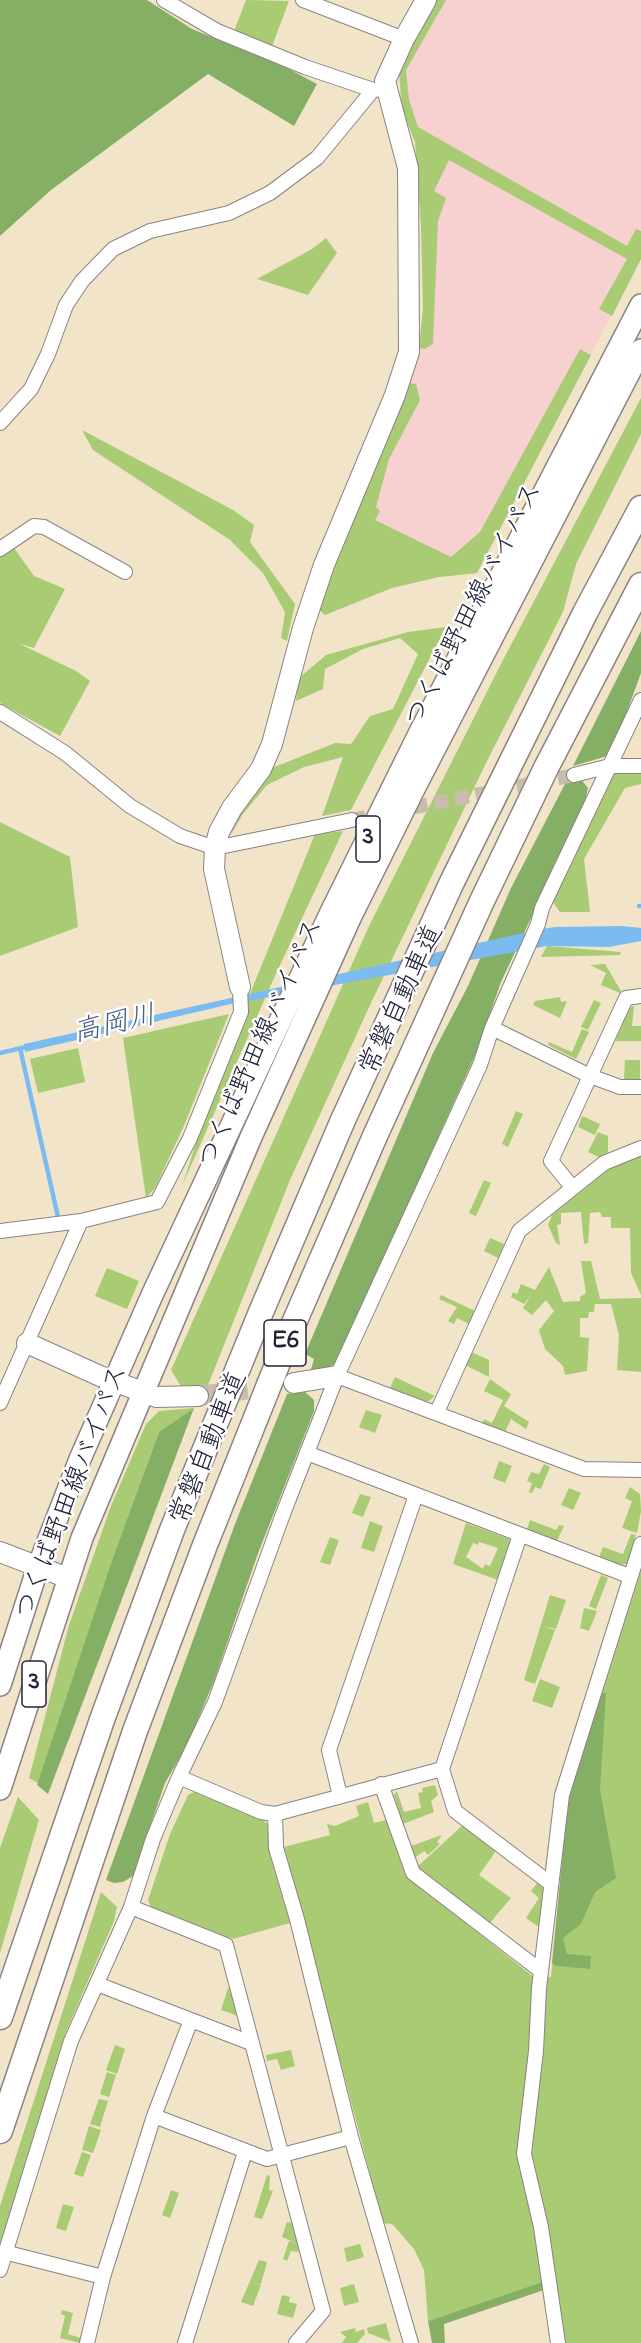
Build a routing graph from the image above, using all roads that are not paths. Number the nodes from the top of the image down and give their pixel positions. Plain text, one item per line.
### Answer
1 (164, 0) edge
2 (303, 0) edge
3 (426, 0) edge
4 (404, 39) junction
5 (380, 90) junction
6 (641, 305) edge
7 (641, 350) edge
8 (0, 423) edge
9 (641, 508) edge
10 (0, 549) edge
11 (125, 572) dead end
12 (641, 585) edge
13 (641, 700) edge
14 (0, 712) edge
15 (609, 766) junction
16 (641, 766) edge
17 (574, 775) tunnel mouth
18 (352, 820) tunnel mouth
19 (215, 848) junction
20 (240, 987) joint
21 (641, 996) edge
22 (492, 1028) junction
23 (590, 1076) junction
24 (641, 1087) edge
25 (641, 1148) edge
26 (572, 1187) junction
27 (81, 1221) junction
28 (0, 1231) edge
29 (27, 1343) junction
30 (337, 1376) junction
31 (114, 1381) junction
32 (294, 1383) tunnel mouth
33 (142, 1392) junction
34 (198, 1396) tunnel mouth
35 (0, 1403) edge
36 (436, 1412) junction
37 (307, 1453) junction
38 (641, 1470) edge
39 (416, 1495) junction
40 (520, 1535) junction
41 (641, 1544) edge
42 (0, 1552) edge
43 (38, 1567) junction
44 (629, 1576) junction
45 (68, 1578) junction
46 (0, 1685) edge
47 (442, 1769) junction
48 (179, 1777) junction
49 (381, 1785) junction
50 (0, 1789) edge
51 (340, 1796) junction
52 (274, 1814) junction
53 (551, 1884) junction
54 (131, 1907) junction
55 (542, 1971) junction
56 (97, 1984) junction
57 (0, 2018) edge
58 (191, 2019) junction
59 (251, 2043) junction
60 (154, 2116) junction
61 (0, 2131) edge
62 (351, 2137) junction
63 (245, 2152) junction
64 (282, 2155) junction
65 (4, 2252) junction
66 (0, 2271) edge
67 (103, 2277) junction
68 (87, 2343) edge
69 (185, 2343) edge
70 (296, 2343) edge
71 (411, 2343) edge
72 (558, 2343) edge

1 - 5 street
2 - 4 street
3 - 4 street
4 - 5 street
5 - 8 street
5 - 19 street
6 - 31 main road, つくば野田線バイパス / 3
7 - 33 main road, つくば野田線バイパス / 3
9 - 57 highway, 常磐自動車道 / E6
10 - 11 street
12 - 61 highway, 常磐自動車道 / E6
13 - 15 street
14 - 19 street
15 - 16 street
15 - 17 street
15 - 22 street
18 - 19 street
19 - 20 street
20 - 27 street
21 - 23 street
22 - 23 street
22 - 30 street
23 - 24 street
23 - 26 street
25 - 26 street
26 - 36 street
27 - 28 street
27 - 29 street
29 - 31 street
29 - 35 street
30 - 32 street
30 - 36 street
30 - 37 street
31 - 33 street
31 - 43 main road, つくば野田線バイパス / 3
33 - 34 street
33 - 45 main road, つくば野田線バイパス / 3
36 - 38 street
37 - 39 street
37 - 48 street
39 - 40 street
39 - 51 street
40 - 44 street
40 - 47 street
41 - 44 street
42 - 43 street
43 - 45 street
43 - 46 main road, つくば野田線バイパス / 3
44 - 53 street
45 - 50 main road, つくば野田線バイパス / 3
47 - 49 street
47 - 53 street
48 - 52 street
48 - 54 street
49 - 51 street
49 - 55 street
51 - 52 street
52 - 62 street
53 - 55 street
54 - 56 street
54 - 59 street
55 - 72 street
56 - 58 street
56 - 65 street
58 - 59 street
58 - 60 street
59 - 64 street
60 - 63 street
60 - 67 street
62 - 64 street
62 - 71 street
63 - 64 street
63 - 69 street
64 - 70 street
65 - 66 street
65 - 67 street
67 - 68 street

